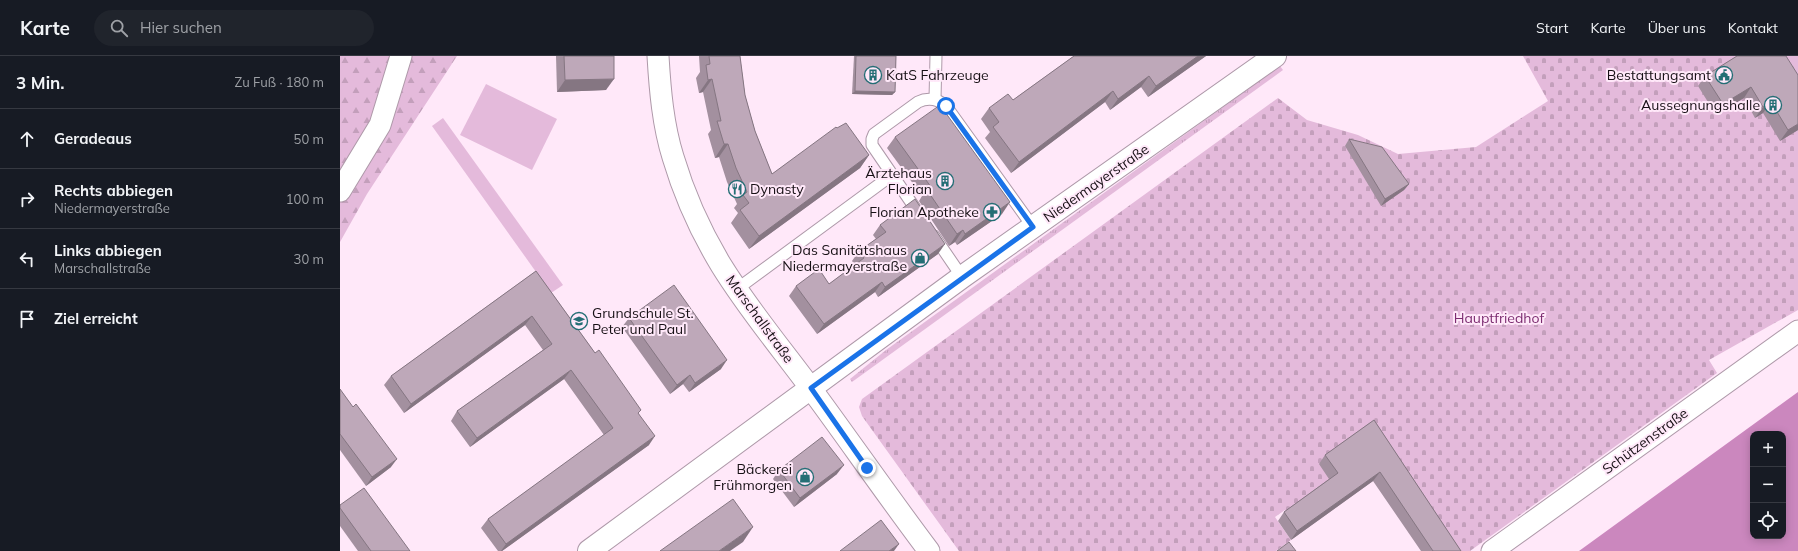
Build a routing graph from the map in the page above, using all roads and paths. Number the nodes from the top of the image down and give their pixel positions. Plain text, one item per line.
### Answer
1 (401, 56) edge
2 (658, 56) edge
3 (936, 56) edge
4 (1275, 56) edge
5 (935, 100) junction
6 (892, 175) junction
7 (340, 191) edge
8 (1033, 227) junction
9 (962, 277) junction
10 (737, 289) junction
11 (1798, 332) edge
12 (811, 388) junction
13 (589, 551) edge
14 (929, 551) edge
15 (1492, 551) edge

1 - 7 street
2 - 10 street, Marschallstraße
3 - 5 lane
4 - 8 main road, Niedermayerstraße
5 - 6 lane
5 - 8 lane
6 - 9 lane
6 - 10 lane
8 - 9 main road, Niedermayerstraße
9 - 12 main road, Niedermayerstraße
10 - 12 street, Marschallstraße
11 - 15 street, Schützenstraße
12 - 13 main road, Niedermayerstraße
12 - 14 street, Marschallstraße

